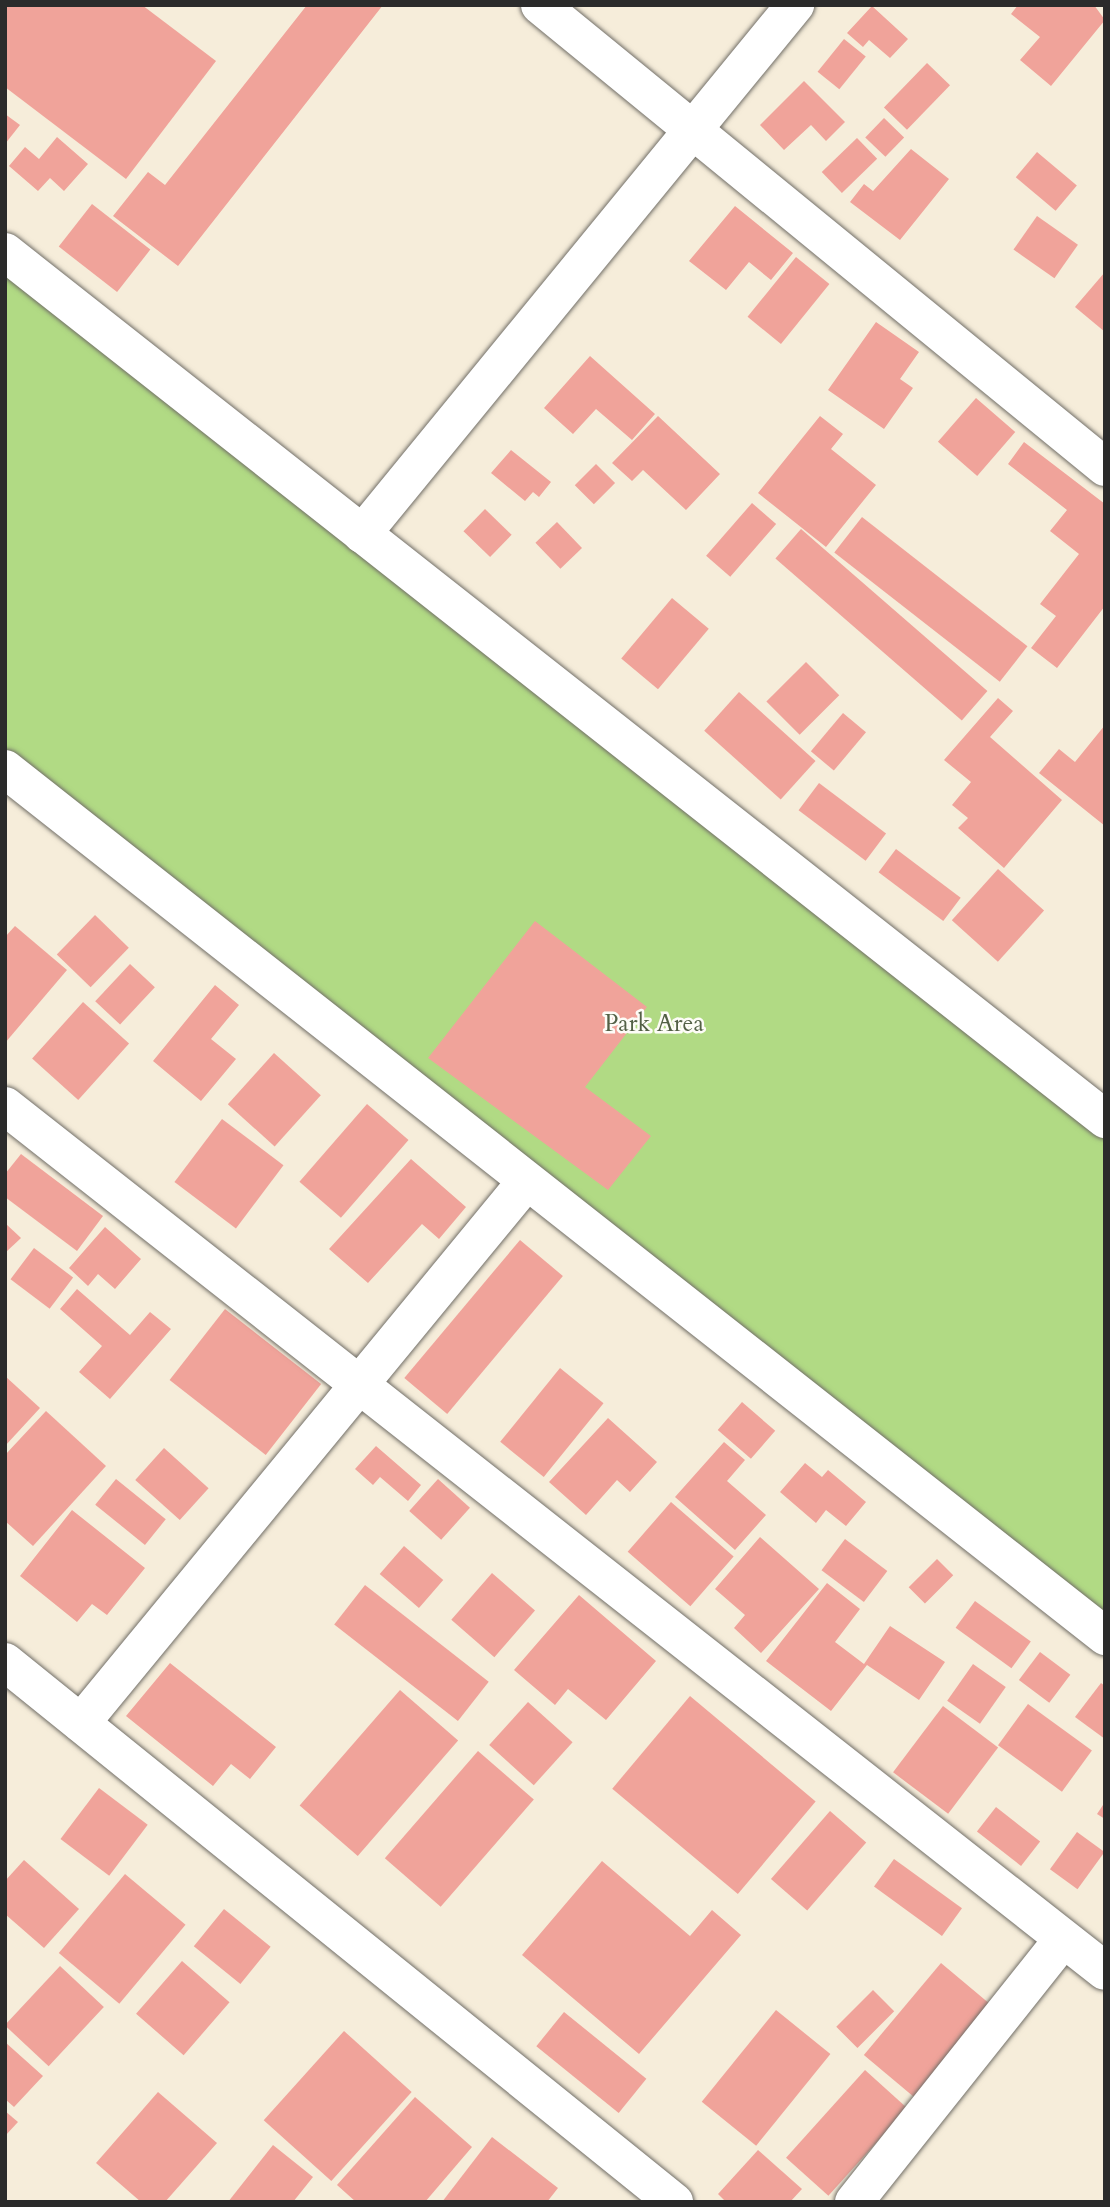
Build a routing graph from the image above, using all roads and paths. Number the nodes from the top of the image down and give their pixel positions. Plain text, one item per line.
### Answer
1 (540, 5) edge
2 (795, 5) edge
3 (691, 133) junction
4 (5, 252) edge
5 (1105, 467) edge
6 (362, 534) junction
7 (5, 769) edge
8 (5, 1106) edge
9 (1105, 1119) edge
10 (525, 1183) junction
11 (360, 1386) junction
12 (1105, 1636) edge
13 (5, 1662) edge
14 (81, 1723) junction
15 (1063, 1939) junction
16 (1105, 1971) edge
17 (674, 2202) edge
18 (854, 2202) edge

1 - 3 street
2 - 3 street
3 - 5 street
3 - 6 street
4 - 6 street
6 - 9 street
7 - 10 street
8 - 11 street
10 - 11 street
10 - 12 street
11 - 14 street
11 - 15 street
13 - 14 street
14 - 17 street
15 - 16 street
15 - 18 street

